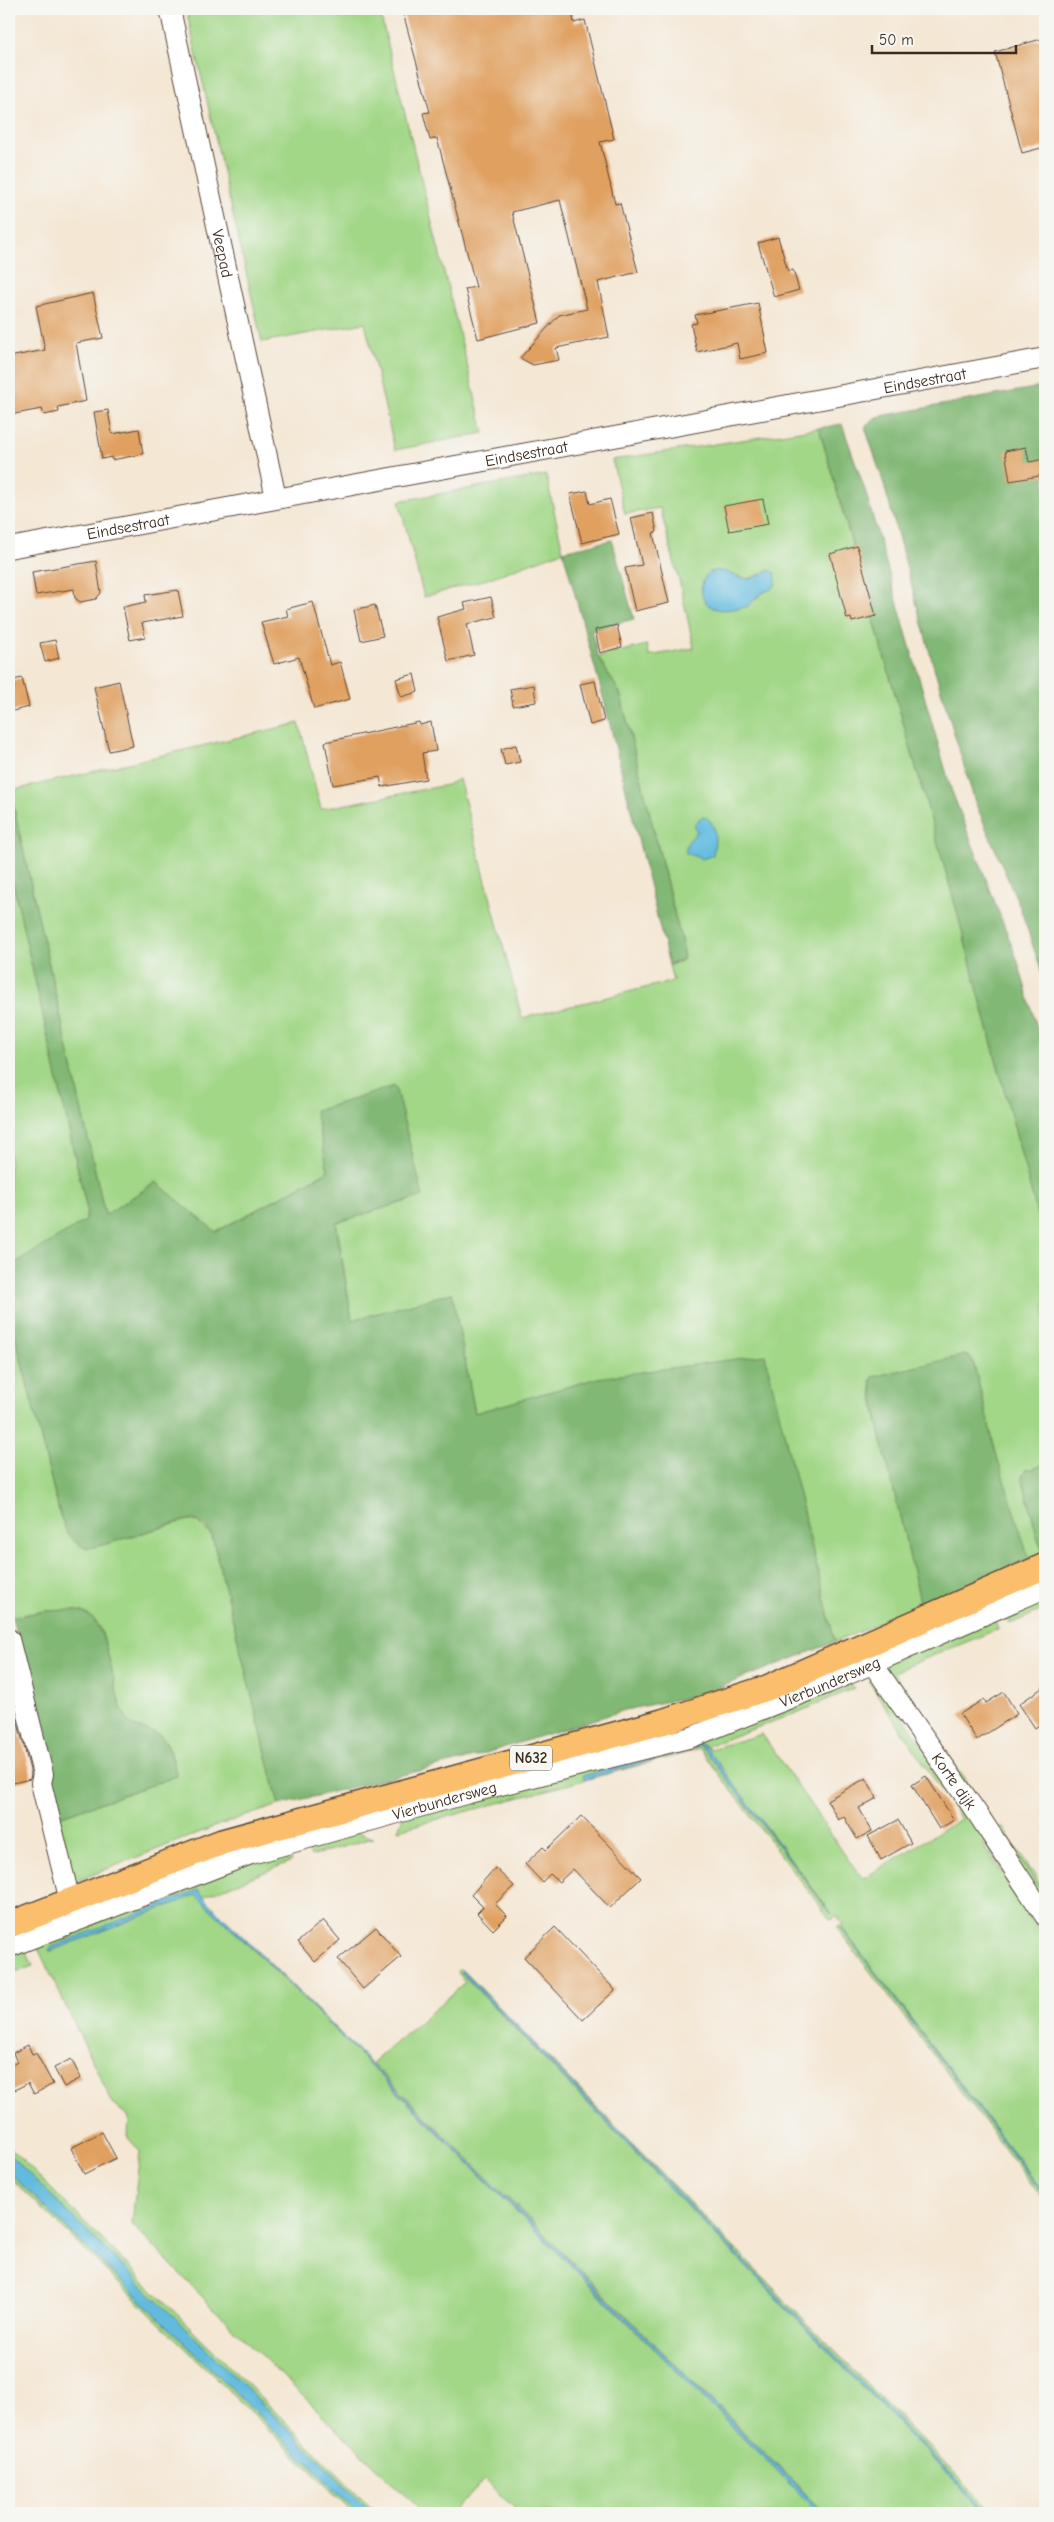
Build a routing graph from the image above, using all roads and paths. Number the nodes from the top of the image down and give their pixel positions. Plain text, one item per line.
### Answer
1 (170, 9) edge
2 (1045, 358) edge
3 (276, 498) junction
4 (9, 548) edge
5 (1045, 1566) edge
6 (1045, 1588) edge
7 (9, 1639) edge
8 (868, 1655) junction
9 (70, 1901) junction
10 (1045, 1916) edge
11 (9, 1925) edge
12 (9, 1947) edge

1 - 3 street, Veepad
2 - 3 street, Eindsestraat
3 - 4 street, Eindsestraat
5 - 8 main road, Vierbundersweg / N632
6 - 8 street, Vierbundersweg
7 - 9 street
8 - 9 main road, Vierbundersweg / N632
8 - 10 street, Korte dijk
8 - 12 street, Vierbundersweg
9 - 11 main road, Vierbundersweg / N632

